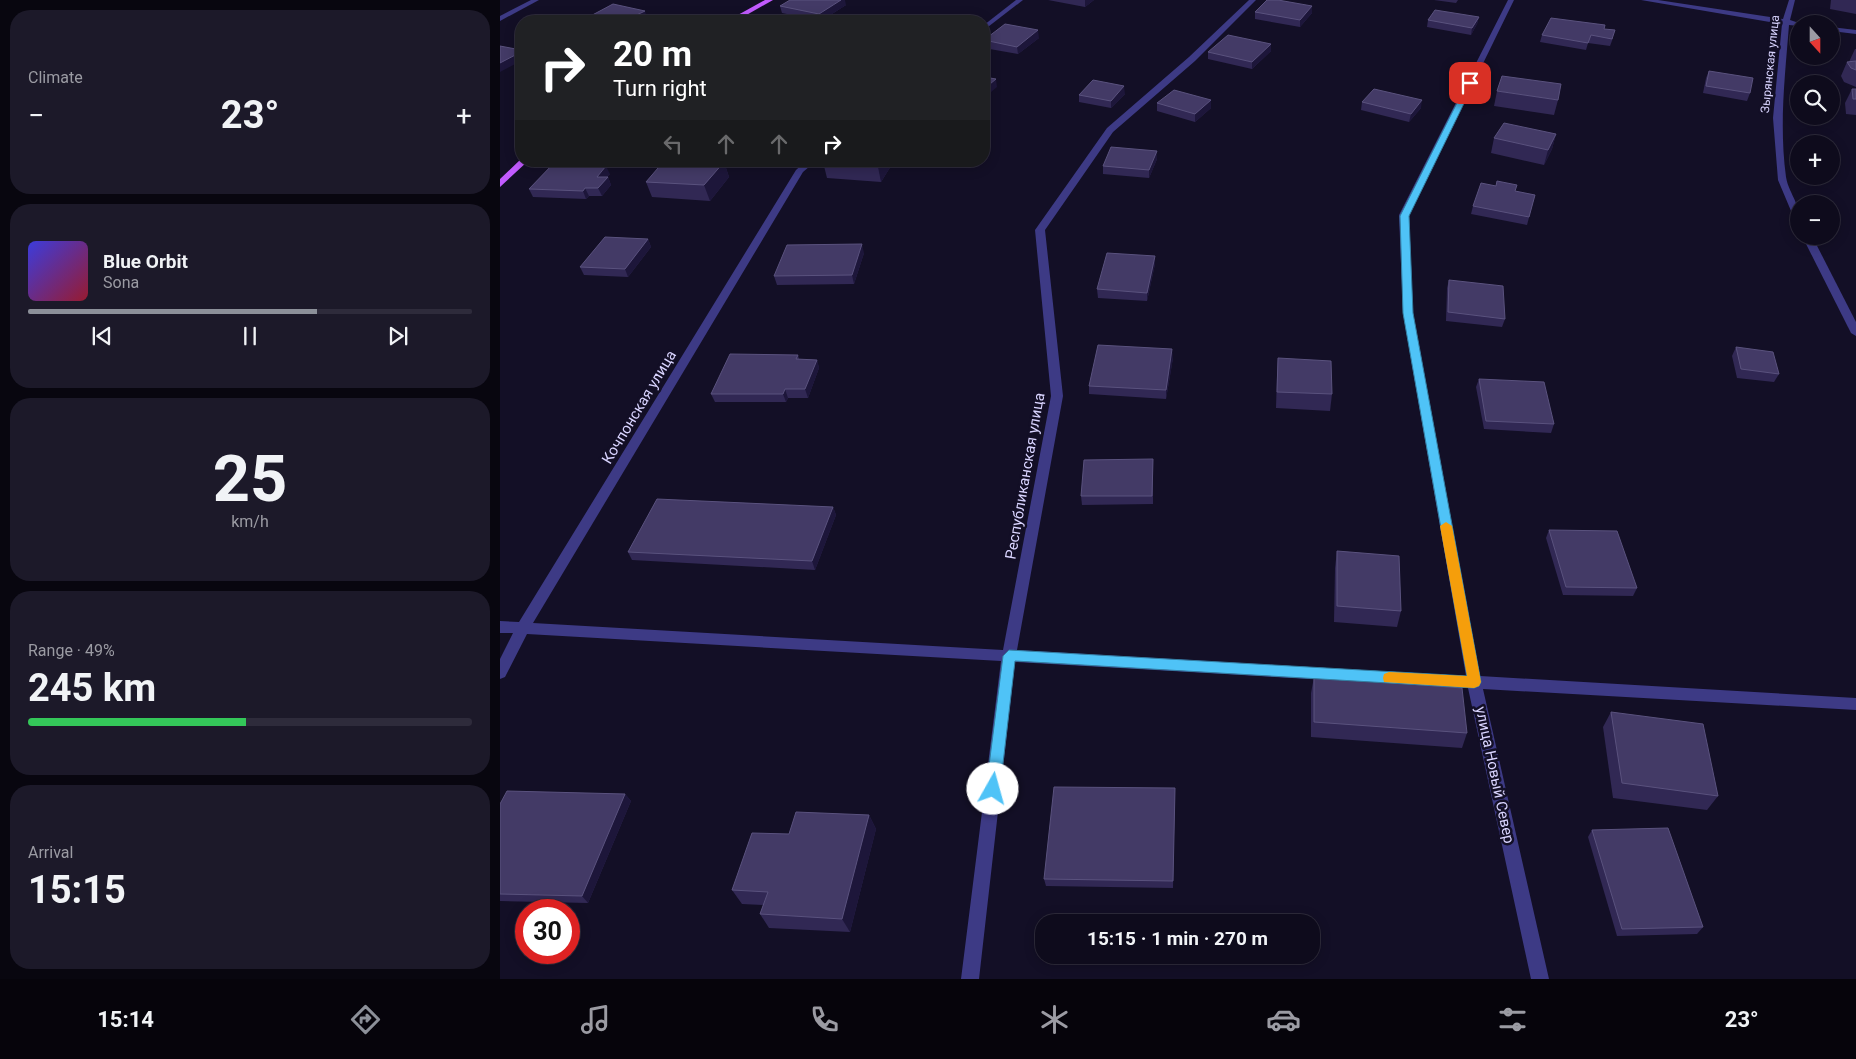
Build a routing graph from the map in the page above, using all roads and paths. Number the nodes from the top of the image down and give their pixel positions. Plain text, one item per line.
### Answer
1 (536, 0) edge
2 (770, 0) edge
3 (1020, 0) edge
4 (1253, 0) edge
5 (1511, 0) edge
6 (1644, 0) edge
7 (1792, 0) edge
8 (743, 15) edge
9 (500, 19) edge
10 (1786, 22) junction
11 (990, 23) edge
12 (1790, 23) edge
13 (1840, 30) edge
14 (1856, 32) edge
15 (518, 167) edge
16 (804, 167) edge
17 (500, 184) edge
18 (1790, 198) edge
19 (1812, 245) edge
20 (1856, 334) edge
21 (500, 628) edge
22 (523, 628) junction
23 (1009, 656) junction
24 (500, 674) edge
25 (1474, 682) junction
26 (1856, 704) edge
27 (970, 979) edge
28 (1540, 979) edge

1 - 9 street
2 - 8 main road
3 - 11 street
4 - 23 street, Республиканская улица
5 - 25 street, улица Новый Север
6 - 10 street
7 - 10 street, Зырянская улица
10 - 12 street
10 - 18 street, Зырянская улица
13 - 14 street
15 - 17 main road
16 - 22 street, Кочпонская улица
19 - 20 street
21 - 22 street
22 - 23 street
22 - 24 street, Кочпонская улица
23 - 25 street
23 - 27 street, Республиканская улица
25 - 26 street
25 - 28 street, улица Новый Север

